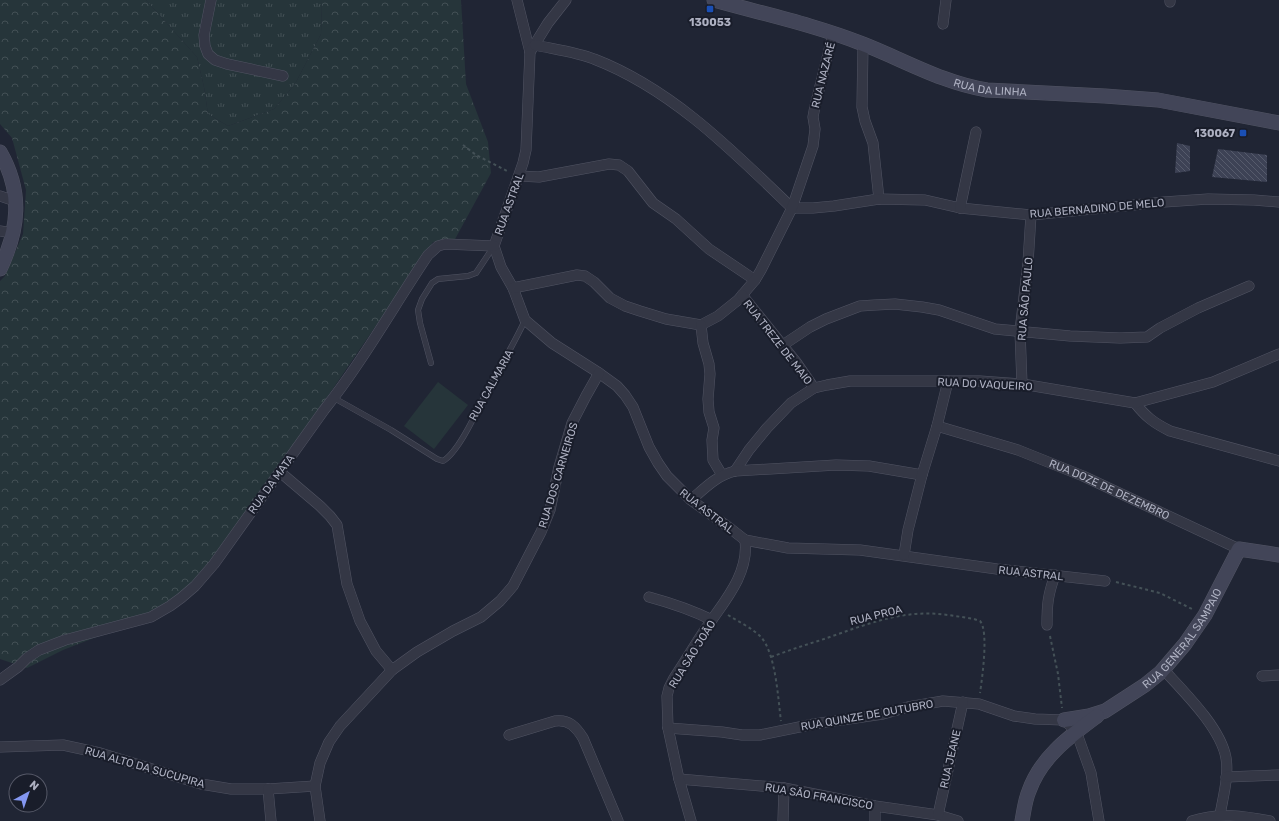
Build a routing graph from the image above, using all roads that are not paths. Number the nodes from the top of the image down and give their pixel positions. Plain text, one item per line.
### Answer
1 (211, 0) edge
2 (517, 0) edge
3 (566, 0) edge
4 (714, 0) edge
5 (946, 0) edge
6 (943, 24) dead end
7 (833, 34) junction
8 (863, 44) junction
9 (533, 48) junction
10 (283, 76) dead end
11 (1279, 123) edge
12 (976, 132) dead end
13 (0, 152) edge
14 (519, 176) junction
15 (0, 196) edge
16 (879, 199) junction
17 (15, 200) junction
18 (1279, 202) edge
19 (792, 208) junction
20 (960, 208) junction
21 (1031, 215) junction
22 (6, 232) edge
23 (494, 246) junction
24 (0, 269) edge
25 (755, 280) junction
26 (1249, 286) dead end
27 (513, 288) junction
28 (742, 295) junction
29 (524, 320) junction
30 (701, 325) junction
31 (1020, 331) junction
32 (783, 345) junction
33 (1279, 354) edge
34 (431, 363) dead end
35 (599, 373) junction
36 (948, 381) junction
37 (1022, 384) junction
38 (814, 388) junction
39 (334, 398) junction
40 (1135, 403) junction
41 (937, 426) junction
42 (1279, 461) edge
43 (735, 471) junction
44 (280, 472) junction
45 (722, 475) junction
46 (922, 475) junction
47 (691, 500) junction
48 (745, 540) junction
49 (1239, 549) junction
50 (904, 555) junction
51 (1279, 555) edge
52 (1055, 575) junction
53 (1105, 581) road end
54 (649, 597) dead end
55 (712, 620) junction
56 (1047, 625) road end
57 (1164, 669) junction
58 (392, 670) junction
59 (1279, 675) edge
60 (1262, 676) dead end
61 (0, 680) edge
62 (963, 702) junction
63 (1105, 711) junction
64 (1064, 720) junction
65 (668, 728) junction
66 (1076, 731) junction
67 (509, 736) dead end
68 (0, 747) edge
69 (1279, 775) edge
70 (1226, 777) junction
71 (679, 779) junction
72 (315, 786) junction
73 (784, 788) junction
74 (268, 789) junction
75 (875, 806) junction
76 (938, 815) junction
77 (1220, 815) junction
78 (271, 821) edge
79 (320, 821) edge
80 (618, 821) edge
81 (691, 821) edge
82 (783, 821) edge
83 (874, 821) edge
84 (958, 821) edge
85 (1022, 821) edge
86 (1099, 821) edge
87 (1192, 821) edge
88 (1270, 821) edge

1 - 10 street
2 - 9 street
3 - 9 street, RUA ASTRAL
4 - 7 street, RUA DA LINHA
5 - 6 street
7 - 8 street, RUA DA LINHA
7 - 19 street, RUA NAZARÉ
8 - 11 street, RUA DA LINHA
8 - 16 street
9 - 14 street, RUA ASTRAL
9 - 19 street
12 - 20 street
13 - 17 street
14 - 23 street, RUA ASTRAL
14 - 25 street
15 - 17 street
16 - 19 street, RUA BERNADINO DE MELO
16 - 20 street, RUA BERNADINO DE MELO
17 - 22 street
18 - 21 street, RUA BERNADINO DE MELO
19 - 25 street
20 - 21 street, RUA BERNADINO DE MELO
21 - 31 street, RUA SÃO PAULO
22 - 24 street
23 - 27 street, RUA ASTRAL
23 - 34 lane
23 - 39 street, RUA DA MATA
25 - 28 street
26 - 31 street
27 - 29 street, RUA ASTRAL
27 - 30 street
28 - 30 street
28 - 32 street, RUA TREZE DE MAIO
29 - 35 street, RUA ASTRAL
29 - 39 lane, RUA CALMARIA
30 - 45 street
31 - 32 street
31 - 37 street, RUA SÃO PAULO
32 - 38 street, RUA TREZE DE MAIO
33 - 40 street
35 - 47 street, RUA ASTRAL
35 - 58 street, RUA DOS CARNEIROS
36 - 37 street, RUA DO VAQUEIRO
36 - 38 street, RUA DO VAQUEIRO
36 - 41 street
37 - 40 street, RUA DO VAQUEIRO
38 - 43 street, RUA DO VAQUEIRO
39 - 44 street, RUA DA MATA
40 - 42 street
41 - 46 street
41 - 49 street, RUA DOZE DE DEZEMBRO
43 - 45 street
43 - 46 street
44 - 58 street
44 - 61 street, RUA DA MATA
45 - 47 street
46 - 50 street
47 - 48 street, RUA ASTRAL
48 - 50 street, RUA ASTRAL
48 - 55 street, RUA SÃO JOÃO
49 - 51 street, RUA DOZE DE DEZEMBRO
49 - 57 street, RUA GENERAL SAMPAIO
50 - 52 street, RUA ASTRAL
52 - 53 street, RUA ASTRAL
52 - 56 street
54 - 55 street
55 - 65 street, RUA SÃO JOÃO
57 - 63 street, RUA GENERAL SAMPAIO
57 - 70 street
58 - 72 street, RUA DOS CARNEIROS
59 - 60 street
62 - 64 street, RUA QUINZE DE OUTUBRO
62 - 65 street, RUA QUINZE DE OUTUBRO
62 - 76 street, RUA JEANE
63 - 64 street, RUA GENERAL SAMPAIO
63 - 66 street, RUA GENERAL SAMPAIO
64 - 66 street
65 - 71 street, RUA SÃO JOÃO
66 - 85 street, RUA GENERAL SAMPAIO
66 - 86 street
67 - 80 street
68 - 74 street, RUA ALTO DA SUCUPIRA
69 - 70 street
70 - 77 street
71 - 73 street, RUA SÃO FRANCISCO
71 - 81 street, RUA SÃO JOÃO
72 - 74 street, RUA ALTO DA SUCUPIRA
72 - 79 street, RUA DOS CARNEIROS
73 - 75 street, RUA SÃO FRANCISCO
73 - 82 street
74 - 78 street
75 - 76 street, RUA SÃO FRANCISCO
75 - 83 street
76 - 84 street, RUA SÃO FRANCISCO
77 - 87 street
77 - 88 street

